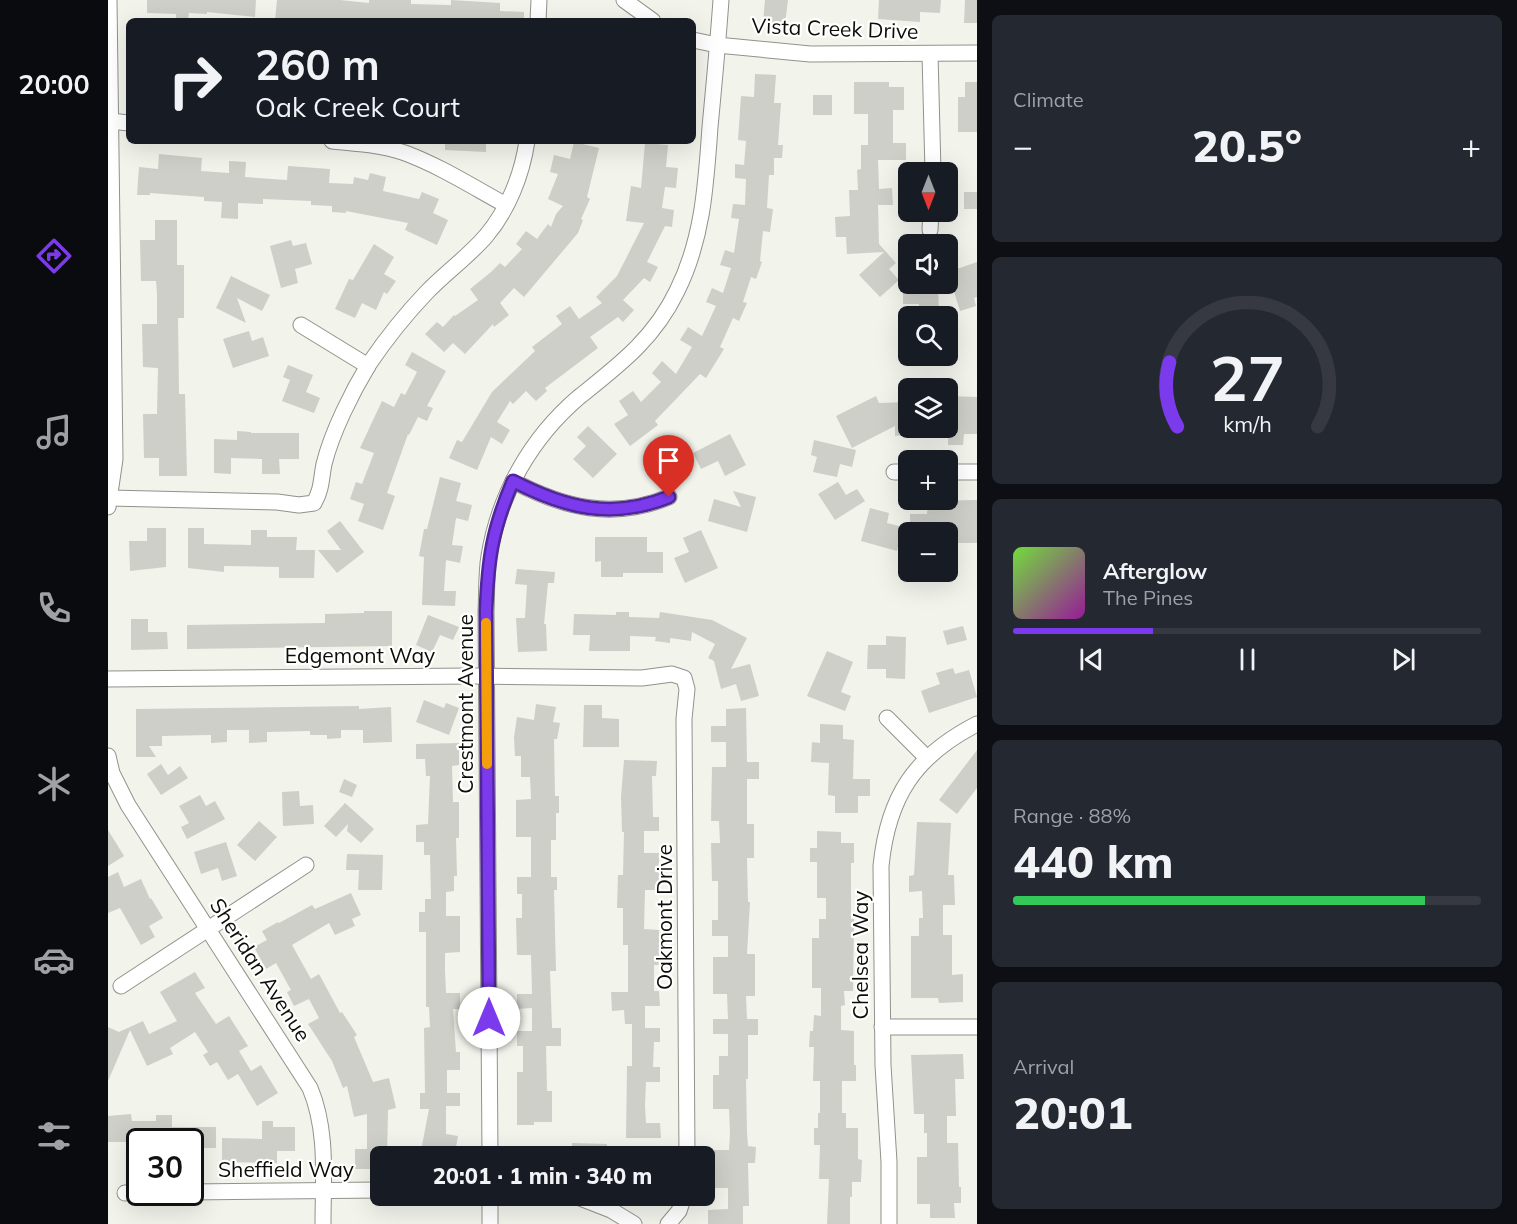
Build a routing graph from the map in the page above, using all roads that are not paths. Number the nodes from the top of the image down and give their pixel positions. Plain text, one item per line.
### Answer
1 (109, 0) edge
2 (540, 0) edge
3 (624, 0) edge
4 (722, 0) edge
5 (538, 18) edge
6 (649, 18) edge
7 (696, 41) edge
8 (717, 45) junction
9 (977, 53) edge
10 (930, 54) junction
11 (110, 121) junction
12 (126, 123) edge
13 (356, 144) edge
14 (526, 144) edge
15 (933, 162) edge
16 (506, 205) junction
17 (931, 222) edge
18 (930, 230) dead end
19 (300, 325) dead end
20 (368, 366) junction
21 (958, 472) edge
22 (977, 472) edge
23 (513, 481) junction
24 (669, 497) dead end
25 (109, 503) edge
26 (486, 676) junction
27 (684, 678) joint
28 (108, 679) edge
29 (887, 718) dead end
30 (977, 724) edge
31 (108, 756) edge
32 (927, 758) junction
33 (306, 865) dead end
34 (208, 929) junction
35 (121, 986) dead end
36 (882, 1027) junction
37 (977, 1027) edge
38 (490, 1146) edge
39 (687, 1146) edge
40 (370, 1190) edge
41 (323, 1191) junction
42 (204, 1192) edge
43 (490, 1206) edge
44 (600, 1206) edge
45 (681, 1206) edge
46 (323, 1224) edge
47 (490, 1224) edge
48 (634, 1224) edge
49 (668, 1224) edge
50 (890, 1224) edge

1 - 11 street
2 - 5 street
3 - 6 street
4 - 8 street, Crestmont Avenue
7 - 8 street, Vista Creek Drive
8 - 10 street, Vista Creek Drive
8 - 23 street, Crestmont Avenue
9 - 10 street, Vista Creek Drive
10 - 15 street
11 - 12 street
11 - 25 street
13 - 16 street
14 - 16 street
16 - 20 street
17 - 18 street
19 - 20 street
20 - 25 street
21 - 22 street
23 - 24 street
23 - 26 street, Crestmont Avenue
26 - 27 street, Edgemont Way
26 - 28 street, Edgemont Way
26 - 38 street, Crestmont Avenue
27 - 39 street, Oakmont Drive
29 - 32 street
30 - 32 street, Chelsea Way
31 - 34 street, Sheridan Avenue
32 - 36 street, Chelsea Way
33 - 34 street
34 - 35 street
34 - 41 street, Sheridan Avenue
36 - 37 street
36 - 50 street, Chelsea Way
40 - 41 street, Sheffield Way
41 - 42 street, Sheffield Way
41 - 46 street, Sheridan Avenue
43 - 47 street
44 - 48 street
45 - 49 street

